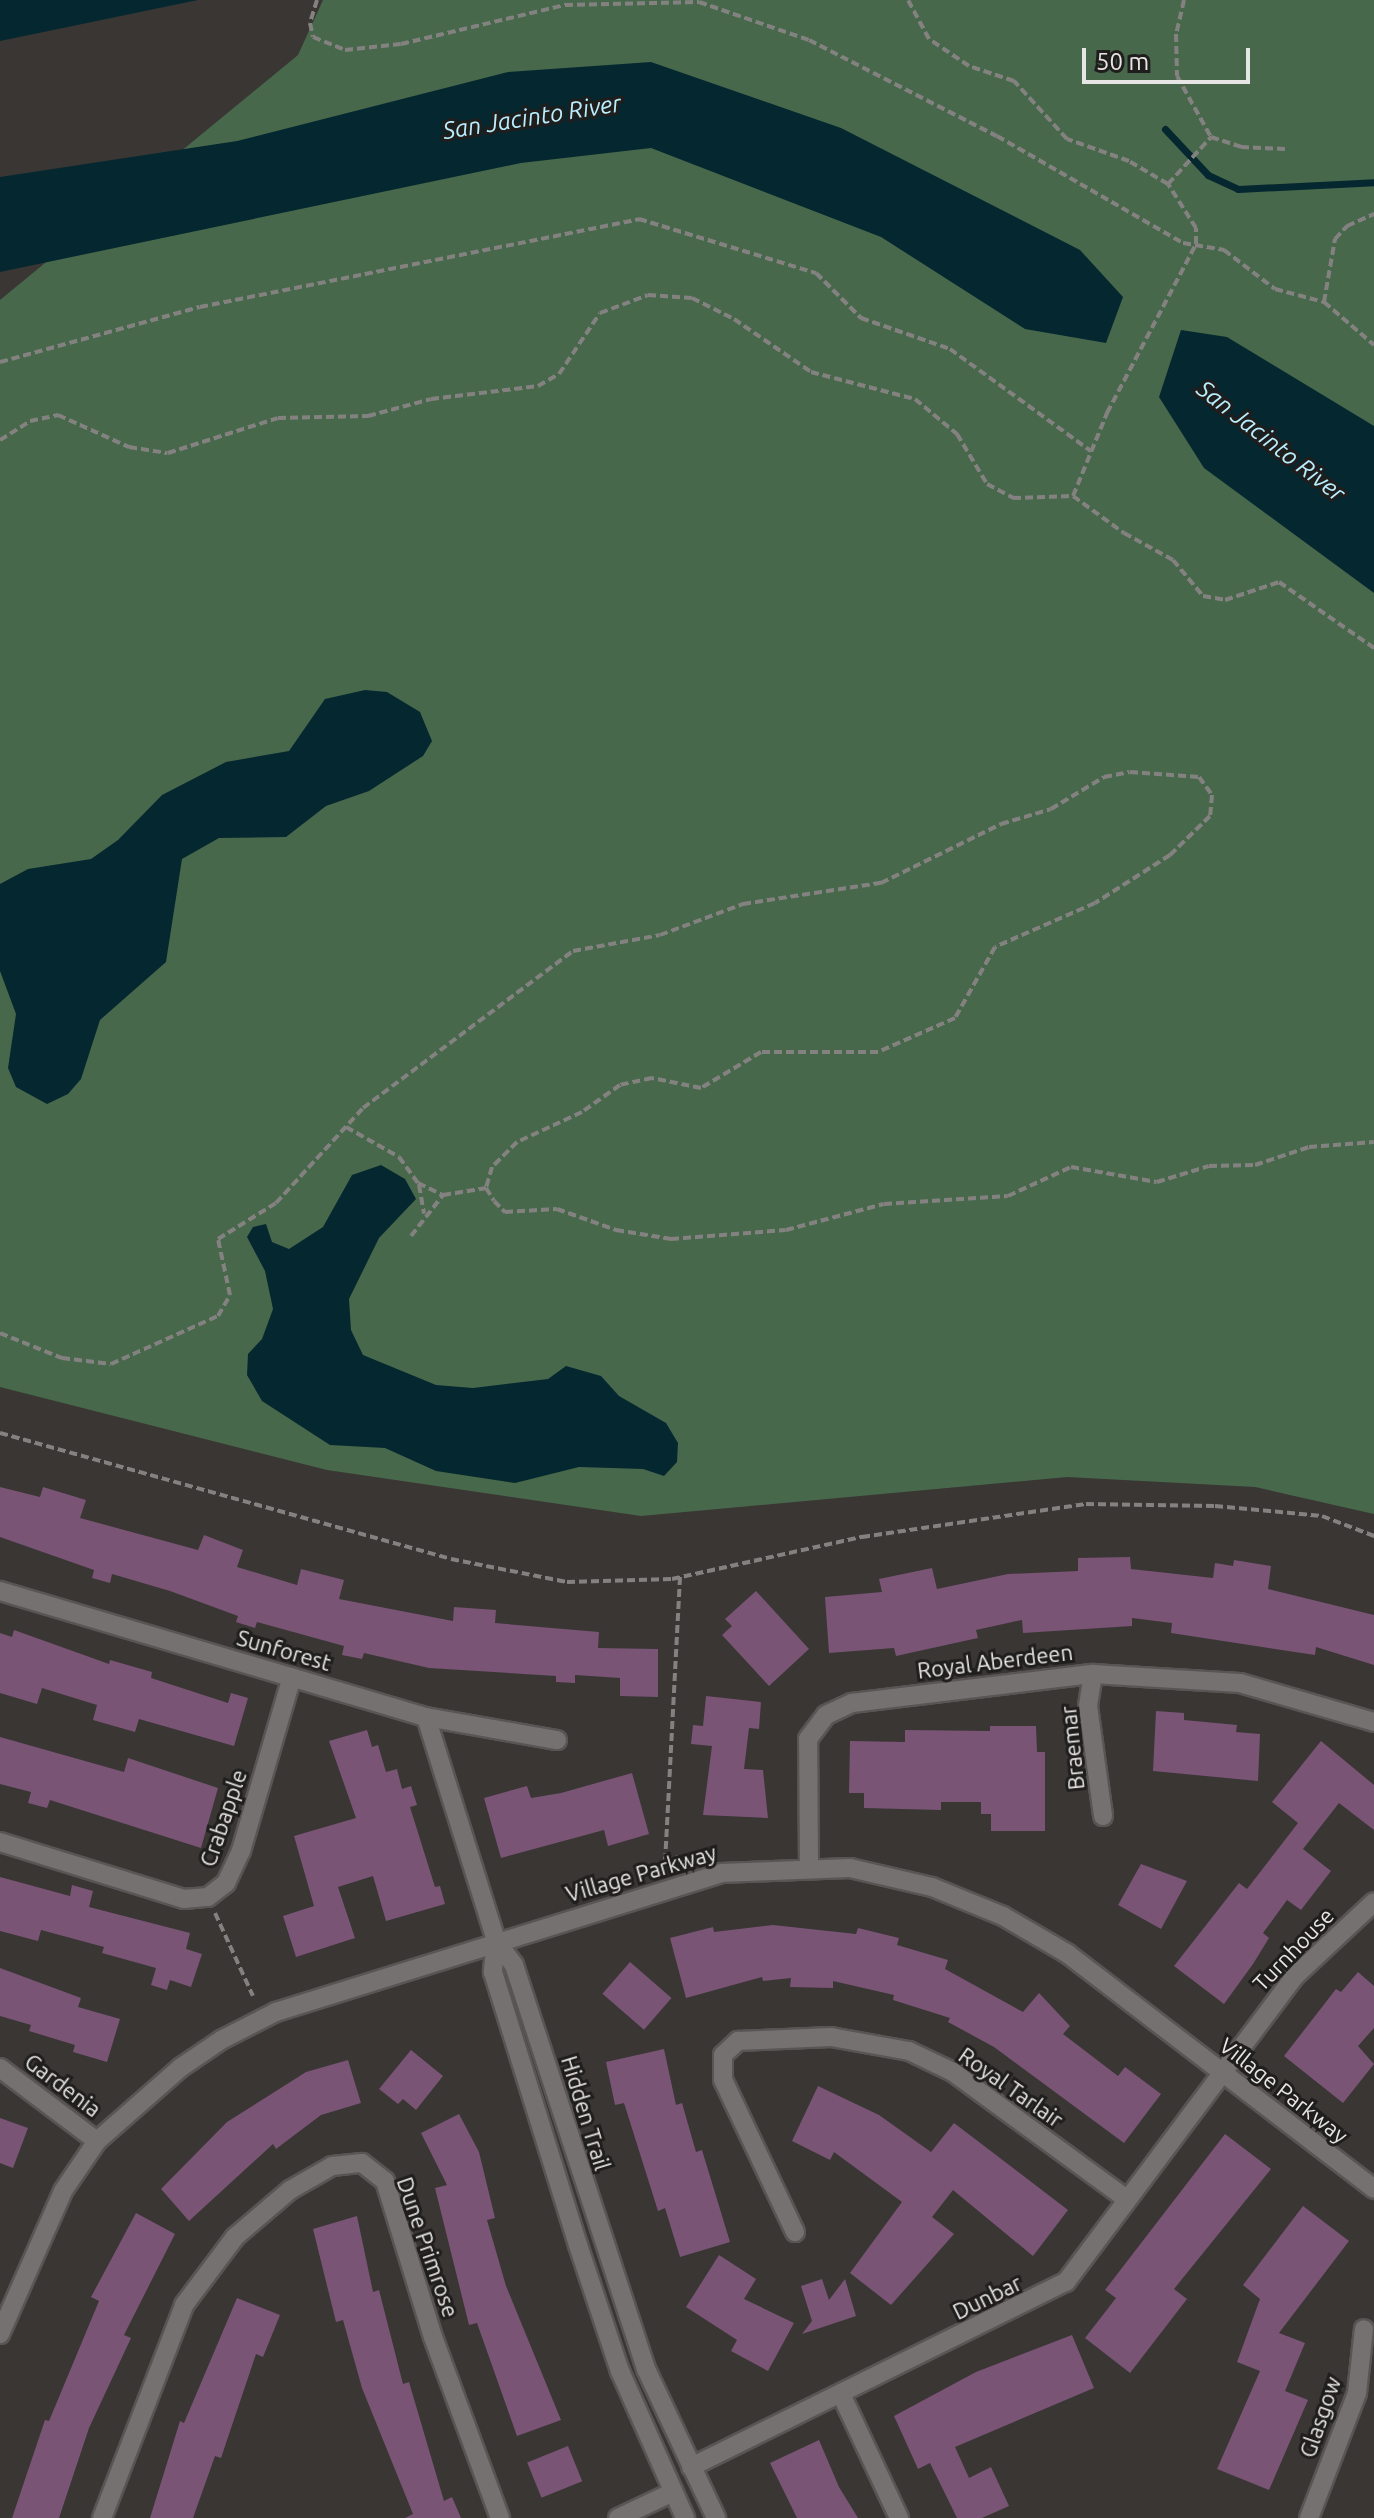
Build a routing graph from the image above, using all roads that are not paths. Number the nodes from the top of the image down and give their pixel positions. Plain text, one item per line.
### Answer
1 (0, 1591) edge
2 (1093, 1674) junction
3 (292, 1677) junction
4 (426, 1717) junction
5 (1374, 1722) edge
6 (557, 1740) dead end
7 (1103, 1816) dead end
8 (0, 1842) edge
9 (809, 1867) junction
10 (1374, 1902) edge
11 (496, 1941) junction
12 (0, 2068) edge
13 (1220, 2071) junction
14 (97, 2141) junction
15 (1374, 2189) edge
16 (1124, 2197) junction
17 (795, 2232) dead end
18 (1364, 2329) dead end
19 (0, 2334) edge
20 (841, 2394) junction
21 (691, 2467) junction
22 (673, 2492) junction
23 (102, 2518) edge
24 (500, 2518) edge
25 (618, 2518) edge
26 (685, 2518) edge
27 (716, 2518) edge
28 (899, 2518) edge
29 (1309, 2518) edge

1 - 3 street, Sunforest
2 - 5 street, Royal Aberdeen
2 - 7 street, Braemar
2 - 9 street, Royal Aberdeen
3 - 4 street, Sunforest
3 - 8 street, Crabapple
4 - 6 street, Sunforest
4 - 11 street, Hidden Trail
9 - 11 street, Village Parkway
9 - 13 street, Village Parkway
10 - 13 street, Turnhouse
11 - 14 street, Village Parkway
11 - 21 street, Hidden Trail
11 - 22 street
12 - 14 street, Gardenia
13 - 15 street, Village Parkway
13 - 16 street, Dunbar
14 - 19 street, Village Parkway
16 - 17 street, Royal Tarlair
16 - 20 street, Dunbar
18 - 29 street, Glasgow
20 - 21 street, Dunbar
20 - 28 street
21 - 27 street, Hidden Trail
22 - 25 street
22 - 26 street
23 - 24 street, Dune Primrose

